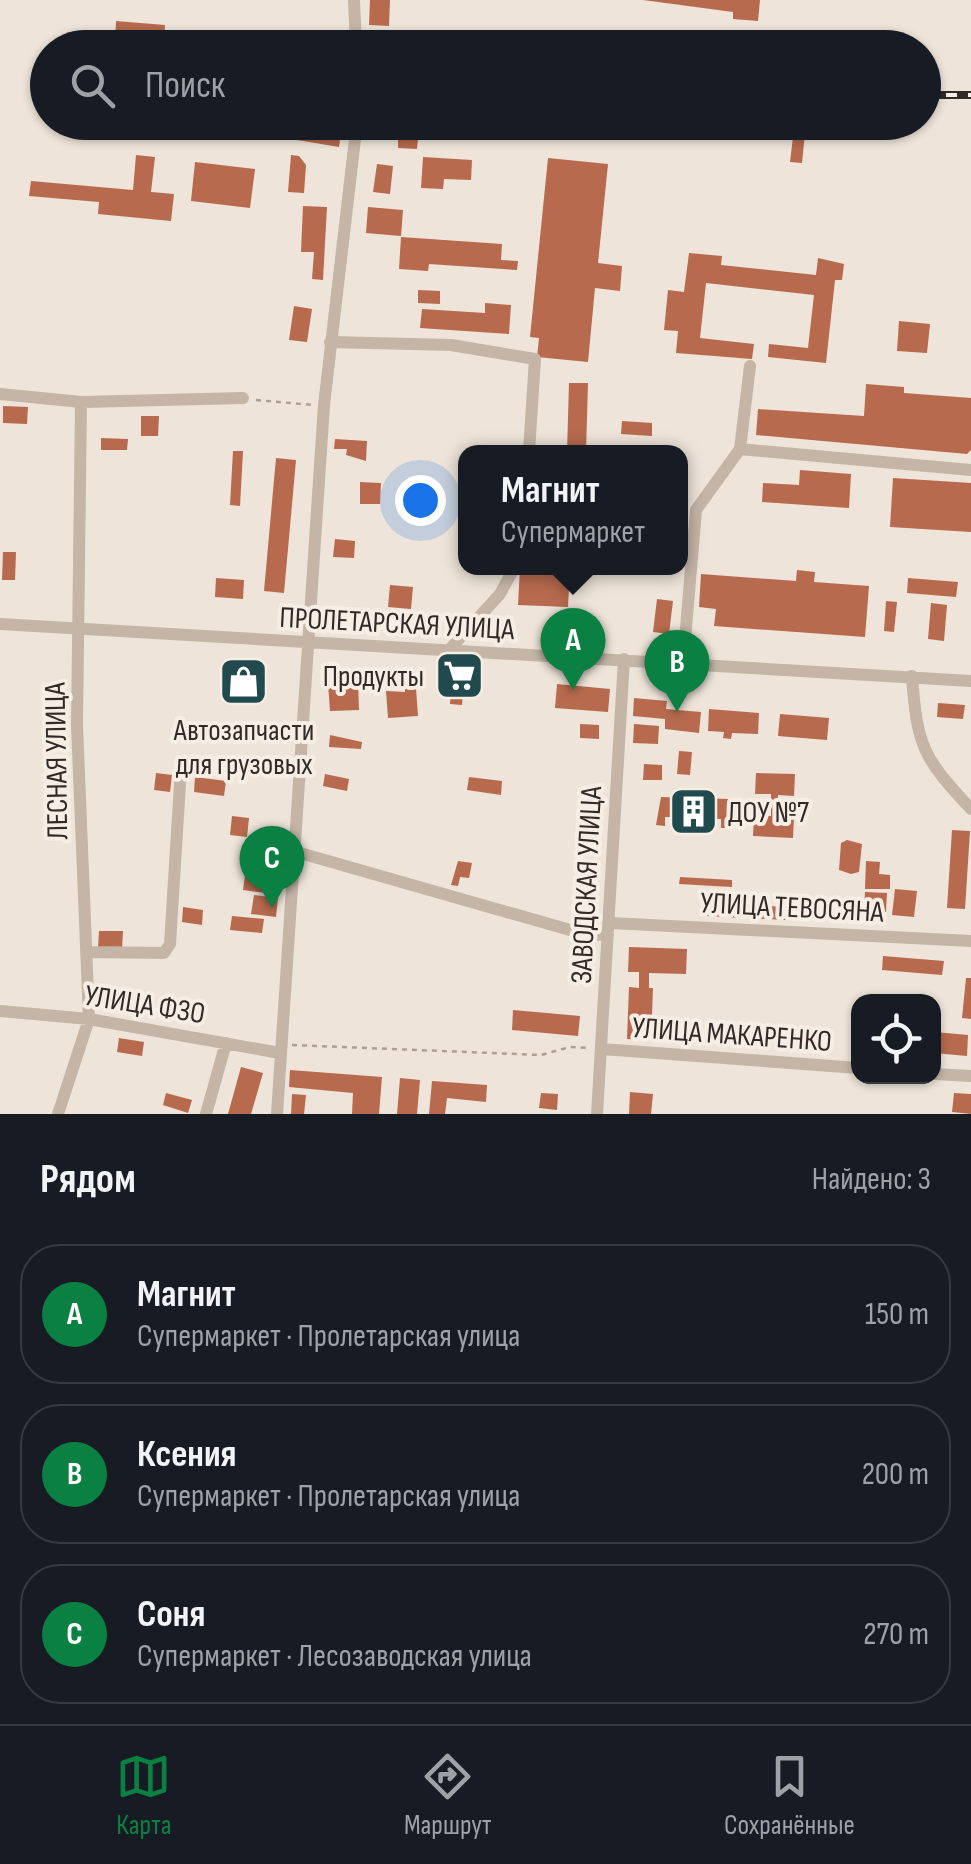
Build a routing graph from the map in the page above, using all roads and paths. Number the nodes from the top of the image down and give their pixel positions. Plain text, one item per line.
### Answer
1 (354, 0) edge
2 (355, 30) edge
3 (356, 140) edge
4 (330, 342) junction
5 (750, 366) dead end
6 (0, 394) edge
7 (243, 398) joint
8 (81, 402) junction
9 (324, 404) junction
10 (529, 445) edge
11 (740, 448) junction
12 (971, 470) edge
13 (510, 575) edge
14 (0, 624) edge
15 (80, 630) junction
16 (308, 644) junction
17 (449, 650) junction
18 (624, 659) junction
19 (682, 662) junction
20 (912, 676) junction
21 (971, 681) edge
22 (182, 768) dead end
23 (971, 809) edge
24 (292, 851) junction
25 (609, 929) junction
26 (971, 941) edge
27 (86, 952) junction
28 (0, 1011) edge
29 (89, 1019) junction
30 (226, 1043) junction
31 (280, 1049) junction
32 (602, 1049) junction
33 (851, 1067) edge
34 (941, 1074) edge
35 (971, 1076) edge
36 (58, 1114) edge
37 (206, 1114) edge
38 (277, 1114) edge
39 (597, 1114) edge

1 - 2 street
3 - 4 street
4 - 9 street
4 - 10 street
5 - 11 street
6 - 8 street
7 - 8 street
7 - 9 path
8 - 15 street, ЛЕСНАЯ УЛИЦА
9 - 16 street
11 - 12 street
11 - 19 street
13 - 17 street
14 - 15 street, ПРОЛЕТАРСКАЯ УЛИЦА
15 - 16 street, ПРОЛЕТАРСКАЯ УЛИЦА
15 - 27 street, ЛЕСНАЯ УЛИЦА
16 - 17 street, ПРОЛЕТАРСКАЯ УЛИЦА
16 - 24 street
17 - 18 street, ПРОЛЕТАРСКАЯ УЛИЦА
18 - 19 street, ПРОЛЕТАРСКАЯ УЛИЦА
18 - 25 street, ЗАВОДСКАЯ УЛИЦА
19 - 20 street, ПРОЛЕТАРСКАЯ УЛИЦА
20 - 21 street, ПРОЛЕТАРСКАЯ УЛИЦА
20 - 23 street
22 - 27 street
24 - 25 street, УЛИЦА ТЕВОСЯНА
24 - 31 street
25 - 26 street, УЛИЦА ТЕВОСЯНА
25 - 32 street, ЗАВОДСКАЯ УЛИЦА
27 - 29 street, ЛЕСНАЯ УЛИЦА
28 - 29 street, УЛИЦА ФЗО
29 - 30 street, УЛИЦА ФЗО
29 - 36 street, ЛЕСНАЯ УЛИЦА
30 - 31 street, УЛИЦА ФЗО
30 - 37 street
31 - 32 path
31 - 38 street
32 - 33 street, УЛИЦА МАКАРЕНКО
32 - 39 street, ЗАВОДСКАЯ УЛИЦА
34 - 35 street

